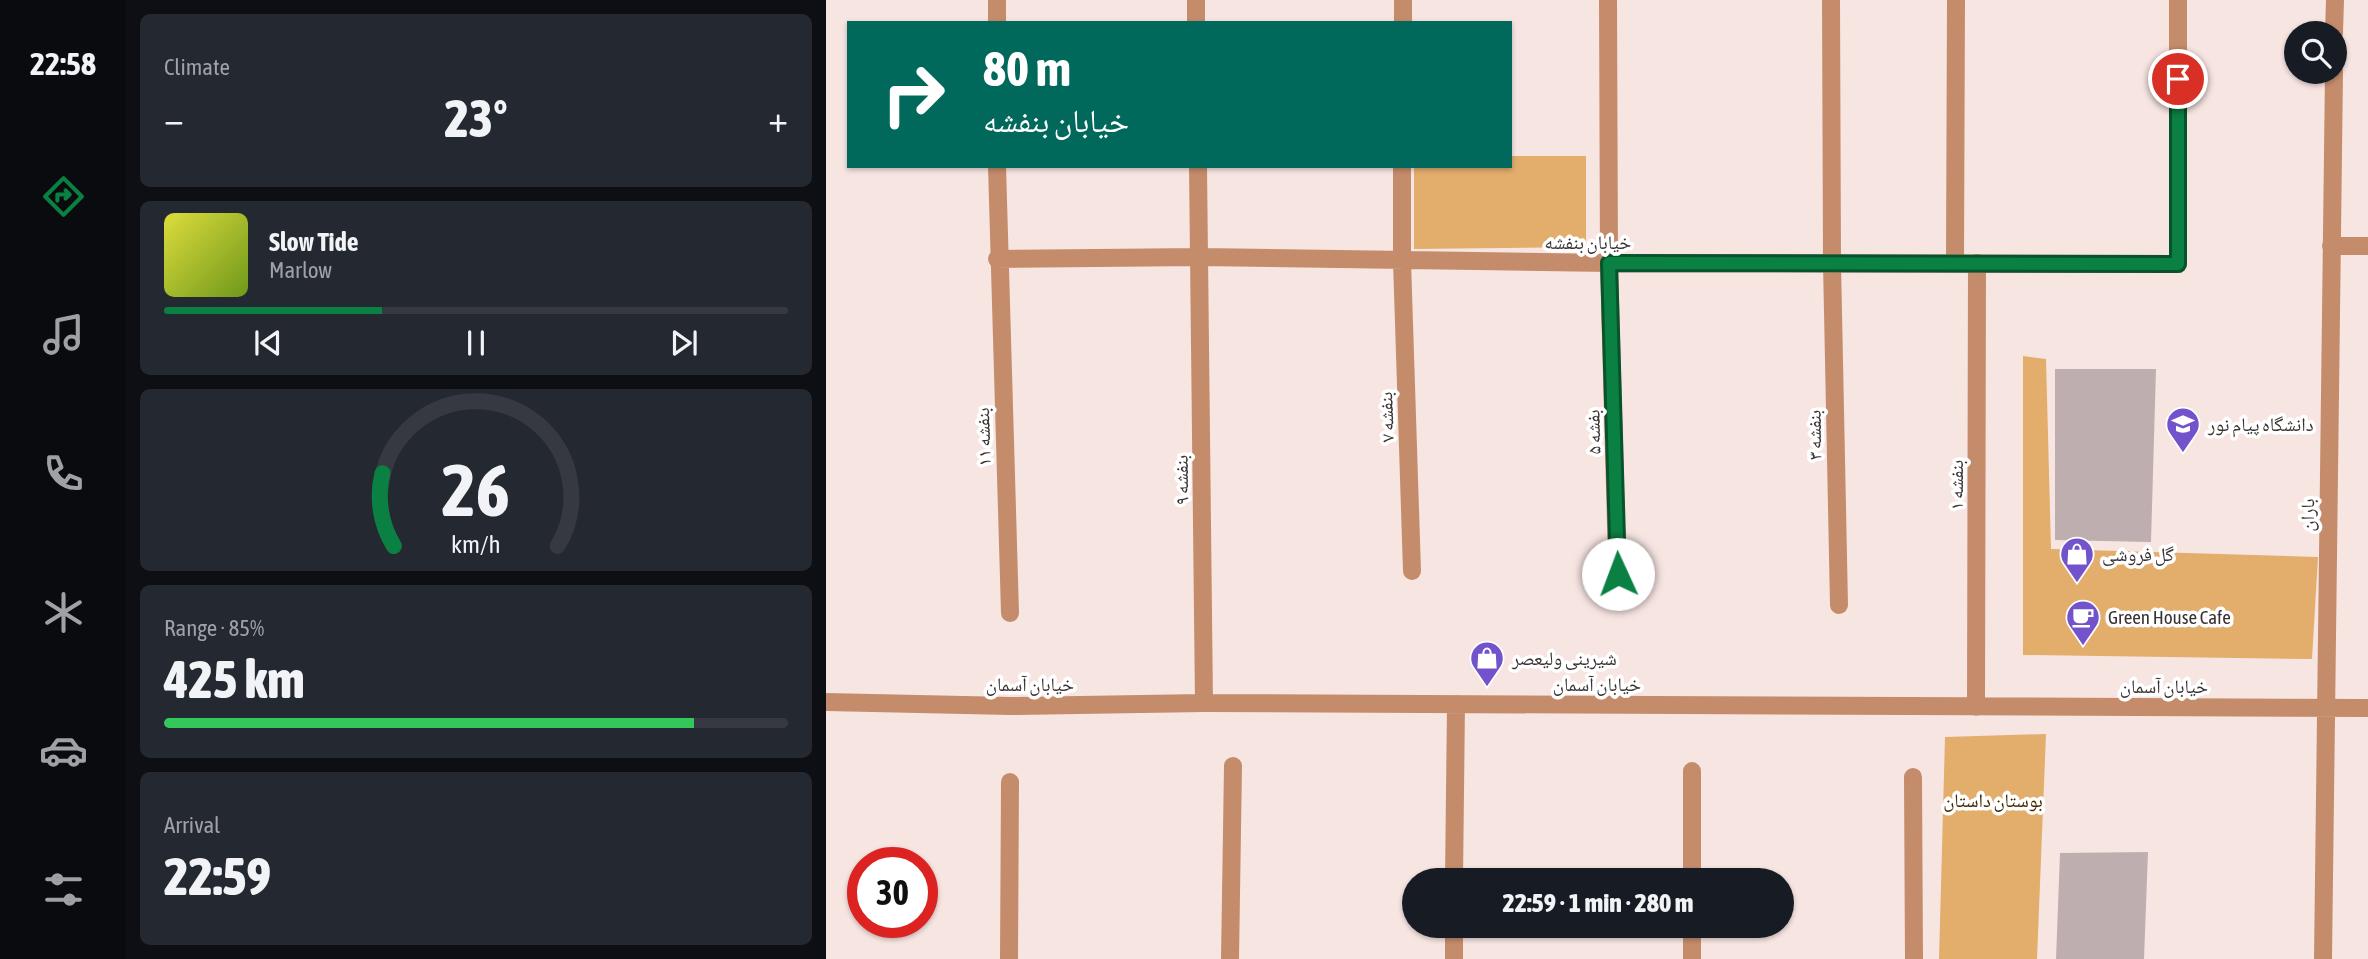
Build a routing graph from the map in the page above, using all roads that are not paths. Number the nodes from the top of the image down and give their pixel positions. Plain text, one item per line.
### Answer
1 (997, 0) edge
2 (1196, 0) edge
3 (1403, 0) edge
4 (1608, 0) edge
5 (1831, 0) edge
6 (1956, 0) edge
7 (2178, 0) edge
8 (2335, 0) edge
9 (997, 21) edge
10 (1196, 21) edge
11 (1403, 21) edge
12 (2334, 21) edge
13 (2334, 84) edge
14 (997, 168) edge
15 (1198, 168) edge
16 (1402, 168) edge
17 (2331, 246) junction
18 (2368, 246) edge
19 (1199, 257) junction
20 (997, 259) junction
21 (1402, 261) junction
22 (1609, 263) junction
23 (1832, 263) junction
24 (1955, 263) junction
25 (1978, 263) junction
26 (1412, 570) dead end
27 (1618, 600) dead end
28 (1839, 605) dead end
29 (1010, 613) dead end
30 (826, 702) edge
31 (1204, 702) junction
32 (1455, 704) junction
33 (1976, 707) junction
34 (2327, 707) junction
35 (2368, 708) edge
36 (1233, 766) dead end
37 (1692, 771) dead end
38 (1913, 777) dead end
39 (1010, 782) dead end
40 (1454, 868) edge
41 (1692, 868) edge
42 (1454, 938) edge
43 (1692, 938) edge
44 (1009, 959) edge
45 (1230, 959) edge
46 (1454, 959) edge
47 (1692, 959) edge
48 (1914, 959) edge
49 (2323, 959) edge

1 - 9 street
2 - 10 street
3 - 11 street
4 - 22 street, بفشه ۵
5 - 23 street, بنفشه ۳
6 - 24 street
7 - 25 street, خیابان بنفشه
8 - 12 street
13 - 17 street, باران
14 - 20 street, بنفشه ۱۱
15 - 19 street, بنفشه ۹
16 - 21 street, بنفشه ۷
17 - 18 street
17 - 34 street, باران
19 - 20 street, خیابان بنفشه
19 - 21 street, خیابان بنفشه
19 - 31 street, بنفشه ۹
20 - 29 street, بنفشه ۱۱
21 - 22 street, خیابان بنفشه
21 - 26 street, بنفشه ۷
22 - 23 street, خیابان بنفشه
22 - 27 street, بفشه ۵
23 - 24 street, خیابان بنفشه
23 - 28 street, بنفشه ۳
24 - 25 street, خیابان بنفشه
25 - 33 street, بنفشه ۱
30 - 31 street, خیابان آسمان
31 - 32 street, خیابان آسمان
32 - 33 street, خیابان آسمان
32 - 40 street
33 - 34 street, خیابان آسمان
34 - 35 street, خیابان آسمان
34 - 49 street, باران
36 - 45 street
37 - 41 street
38 - 48 street
39 - 44 street
42 - 46 street
43 - 47 street

